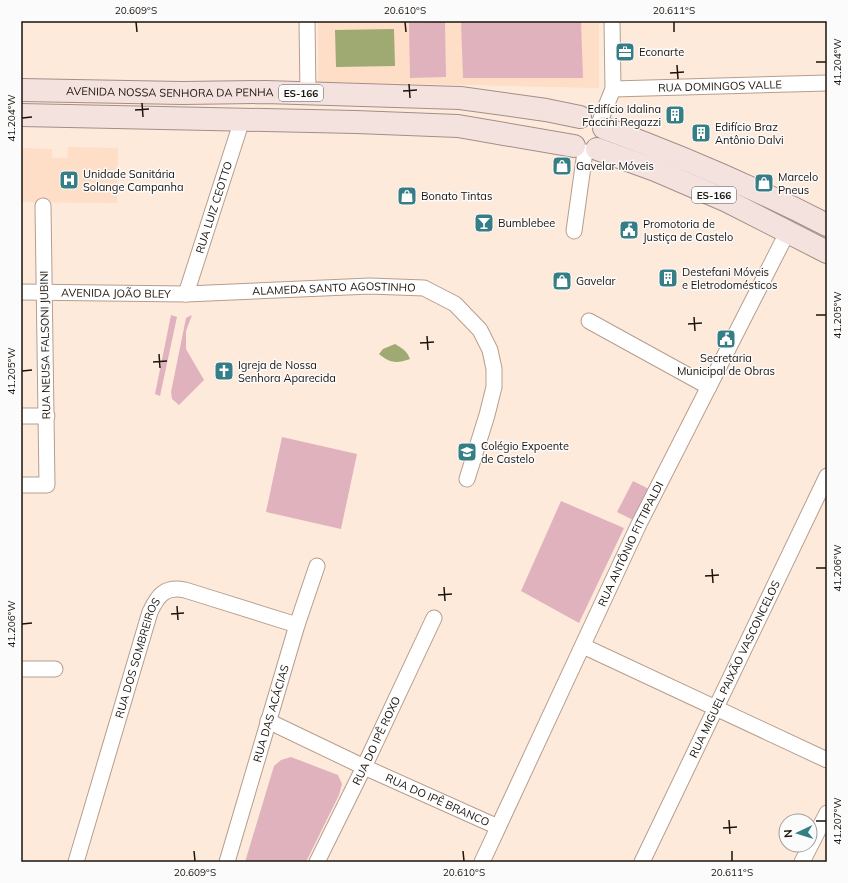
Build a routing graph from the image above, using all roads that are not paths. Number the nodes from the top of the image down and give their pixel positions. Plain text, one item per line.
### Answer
1 (307, 21) edge
2 (612, 21) edge
3 (827, 83) edge
4 (613, 89) junction
5 (21, 90) edge
6 (308, 94) junction
7 (460, 98) junction
8 (21, 115) edge
9 (242, 120) junction
10 (595, 122) junction
11 (458, 126) junction
12 (585, 149) junction
13 (43, 206) dead end
14 (827, 225) edge
15 (574, 231) dead end
16 (788, 231) junction
17 (827, 252) edge
18 (21, 292) edge
19 (44, 292) junction
20 (186, 294) junction
21 (589, 321) dead end
22 (709, 387) junction
23 (21, 416) edge
24 (46, 416) junction
25 (827, 476) edge
26 (467, 479) dead end
27 (21, 485) edge
28 (317, 566) dead end
29 (434, 618) dead end
30 (297, 626) junction
31 (583, 646) junction
32 (21, 669) edge
33 (55, 669) dead end
34 (716, 708) junction
35 (268, 721) junction
36 (827, 760) edge
37 (364, 767) junction
38 (827, 813) edge
39 (498, 827) junction
40 (76, 862) edge
41 (228, 862) edge
42 (317, 862) edge
43 (482, 862) edge
44 (642, 862) edge
45 (802, 862) edge

1 - 6 street
2 - 4 street
3 - 4 street, RUA DOMINGOS VALLE
4 - 10 street
5 - 6 main road, AVENIDA NOSSA SENHORA DA PENHA / ES-166
6 - 7 main road, AVENIDA NOSSA SENHORA DA PENHA / ES-166
7 - 10 main road, AVENIDA NOSSA SENHORA DA PENHA / ES-166
7 - 11 main road
8 - 9 main road, ES-166
9 - 11 main road, ES-166
9 - 20 street, RUA LUIZ CEOTTO
10 - 12 main road
10 - 12 main road
10 - 14 main road, AVENIDA NOSSA SENHORA DA PENHA / ES-166
11 - 12 main road, ES-166
12 - 15 street
12 - 16 main road, ES-166
13 - 19 street, RUA NEUSA FALSONI JUBINI
16 - 17 main road, ES-166
16 - 22 street, RUA ANTÔNIO FITTIPALDI
18 - 19 street, AVENIDA JOÃO BLEY
19 - 20 street, AVENIDA JOÃO BLEY
19 - 24 street, RUA NEUSA FALSONI JUBINI
20 - 26 street, ALAMEDA SANTO AGOSTINHO
21 - 22 street
22 - 31 street, RUA ANTÔNIO FITTIPALDI
23 - 24 street
24 - 27 street, RUA NEUSA FALSONI JUBINI
25 - 34 street, RUA MIGUEL PAIXÃO VASCONCELOS
28 - 30 street, RUA DAS ACÁCIAS
29 - 37 street, RUA DO IPÊ ROXO
30 - 35 street, RUA DAS ACÁCIAS
30 - 40 street, RUA DOS SOMBREIROS
31 - 34 street
31 - 39 street, RUA ANTÔNIO FITTIPALDI
32 - 33 street
34 - 36 street
34 - 44 street, RUA MIGUEL PAIXÃO VASCONCELOS
35 - 37 street, RUA DO IPÊ BRANCO
35 - 41 street, RUA DAS ACÁCIAS
37 - 39 street, RUA DO IPÊ BRANCO
37 - 42 street, RUA DO IPÊ ROXO
38 - 45 street
39 - 43 street, RUA ANTÔNIO FITTIPALDI

